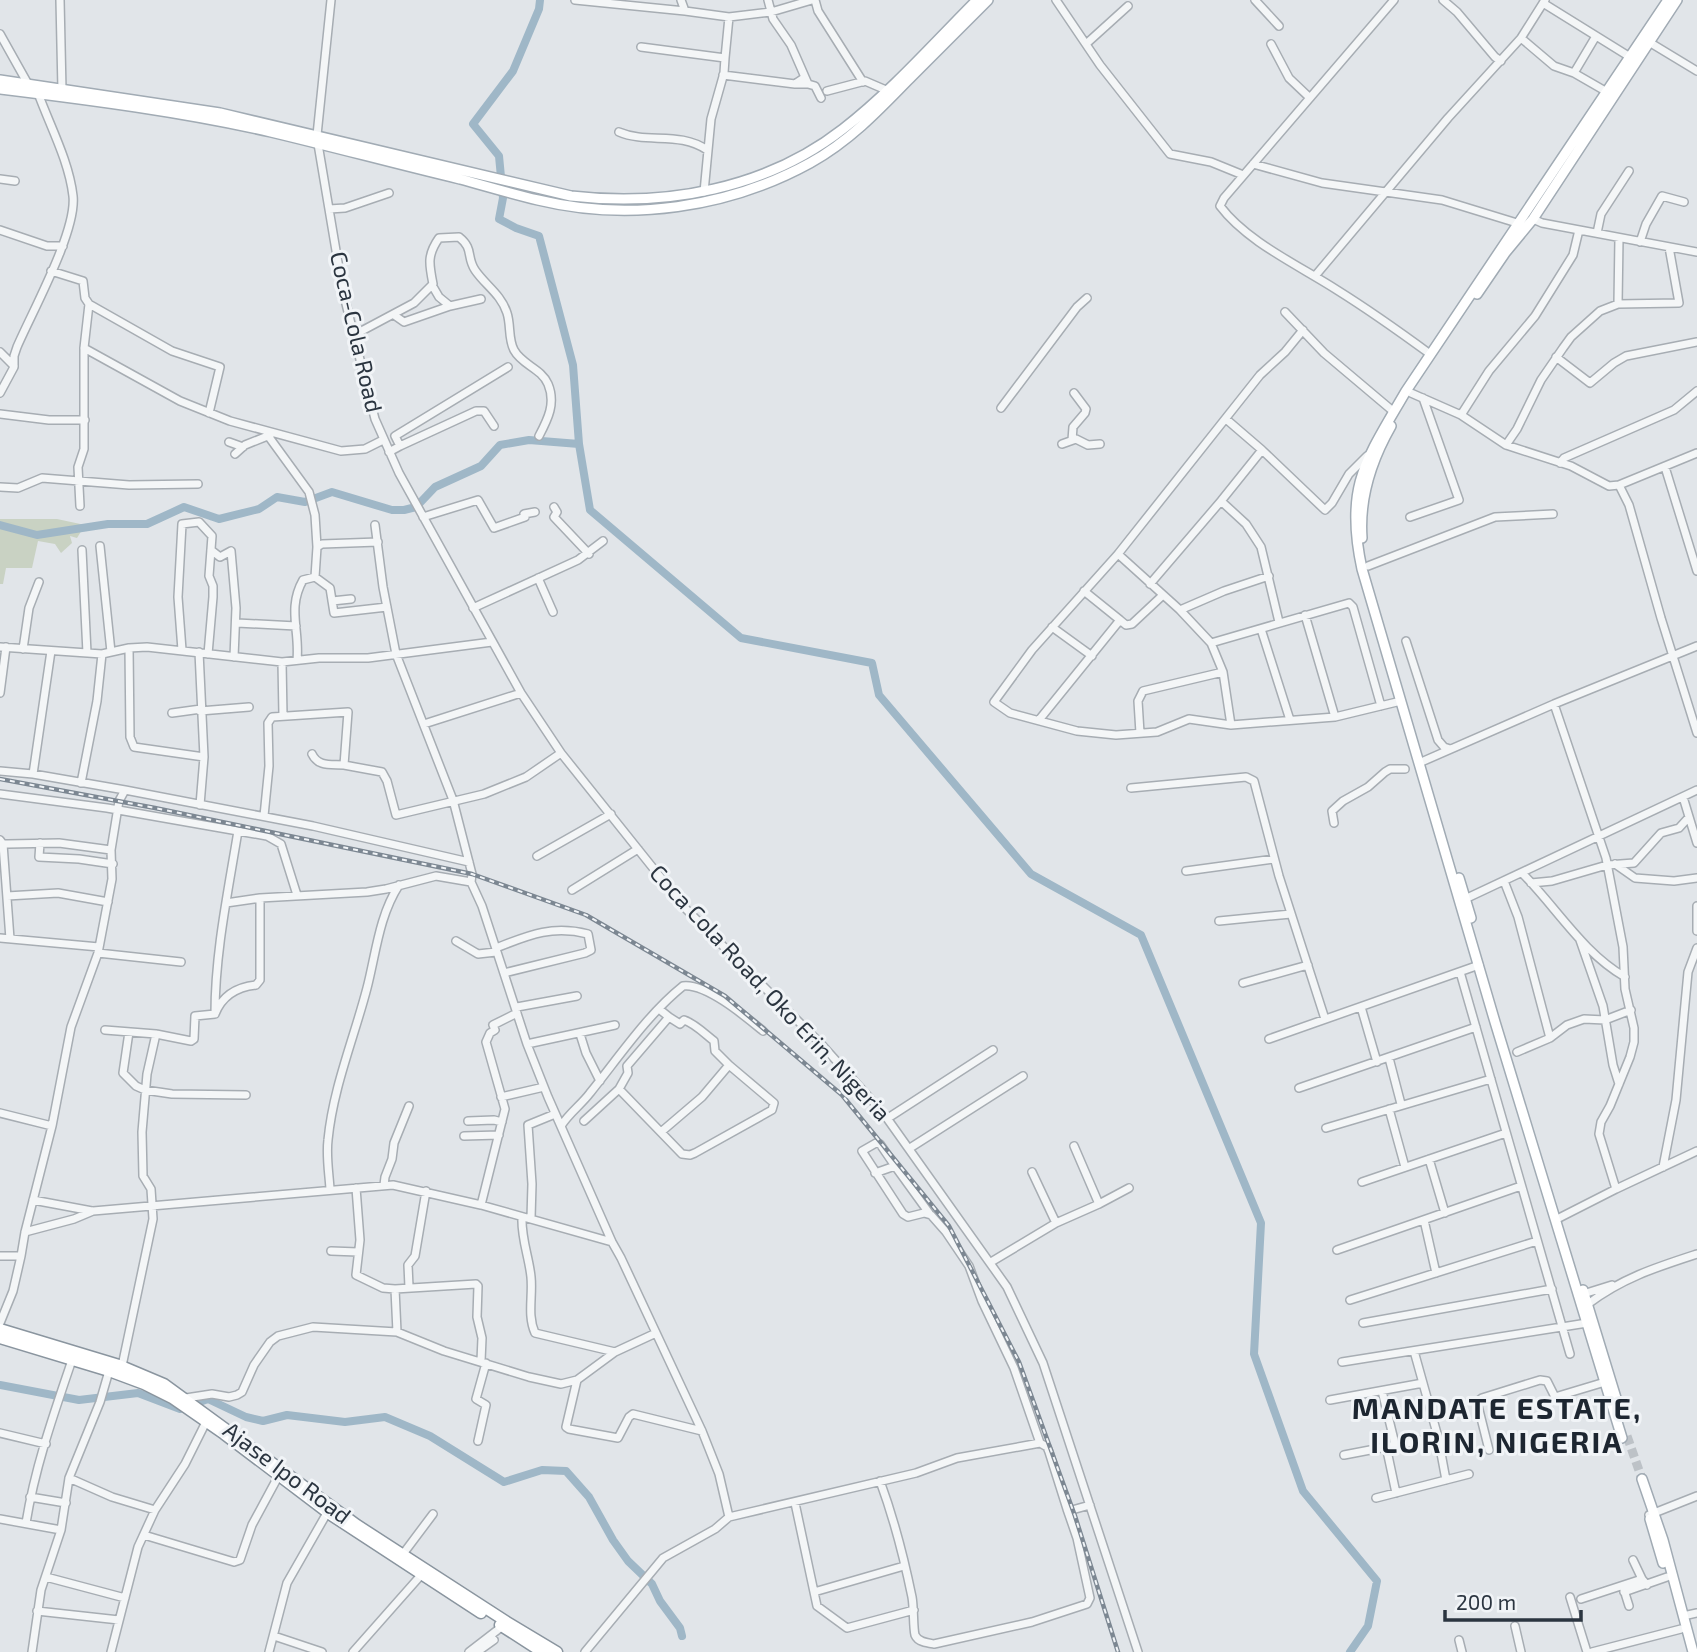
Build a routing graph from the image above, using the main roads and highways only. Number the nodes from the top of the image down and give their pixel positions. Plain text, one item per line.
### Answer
1 (977, 0) edge
2 (988, 0) edge
3 (1668, 0) edge
4 (1677, 0) edge
5 (1653, 30) junction
6 (0, 80) edge
7 (0, 89) edge
8 (317, 140) junction
9 (444, 171) junction
10 (1554, 179) junction
11 (1422, 762) junction
12 (1560, 1218) junction
13 (1581, 1295) junction
14 (0, 1329) edge
15 (0, 1338) edge
16 (186, 1403) junction
17 (1639, 1480) tunnel mouth
18 (298, 1486) junction
19 (1651, 1514) junction
20 (507, 1626) junction
21 (529, 1648) edge
22 (542, 1652) edge
23 (557, 1652) edge
24 (1687, 1652) edge
25 (1693, 1652) edge

1 - 9 main road
2 - 9 main road
3 - 5 main road
4 - 5 main road
5 - 10 main road
5 - 10 main road
6 - 8 main road
7 - 8 main road
8 - 9 main road
10 - 11 main road
10 - 11 main road
11 - 12 main road
11 - 12 main road
12 - 13 main road
13 - 13 main road
14 - 16 highway, Ajase Ipo Road
15 - 16 highway, Ajase Ipo Road
16 - 18 highway, Ajase Ipo Road
16 - 18 highway, Ajase Ipo Road
17 - 19 main road
18 - 20 highway, Ajase Ipo Road
18 - 20 highway, Ajase Ipo Road
19 - 24 main road
19 - 25 main road
20 - 21 highway, Ajase Ipo Road
20 - 23 highway, Ajase Ipo Road
21 - 22 highway, Ajase Ipo Road

